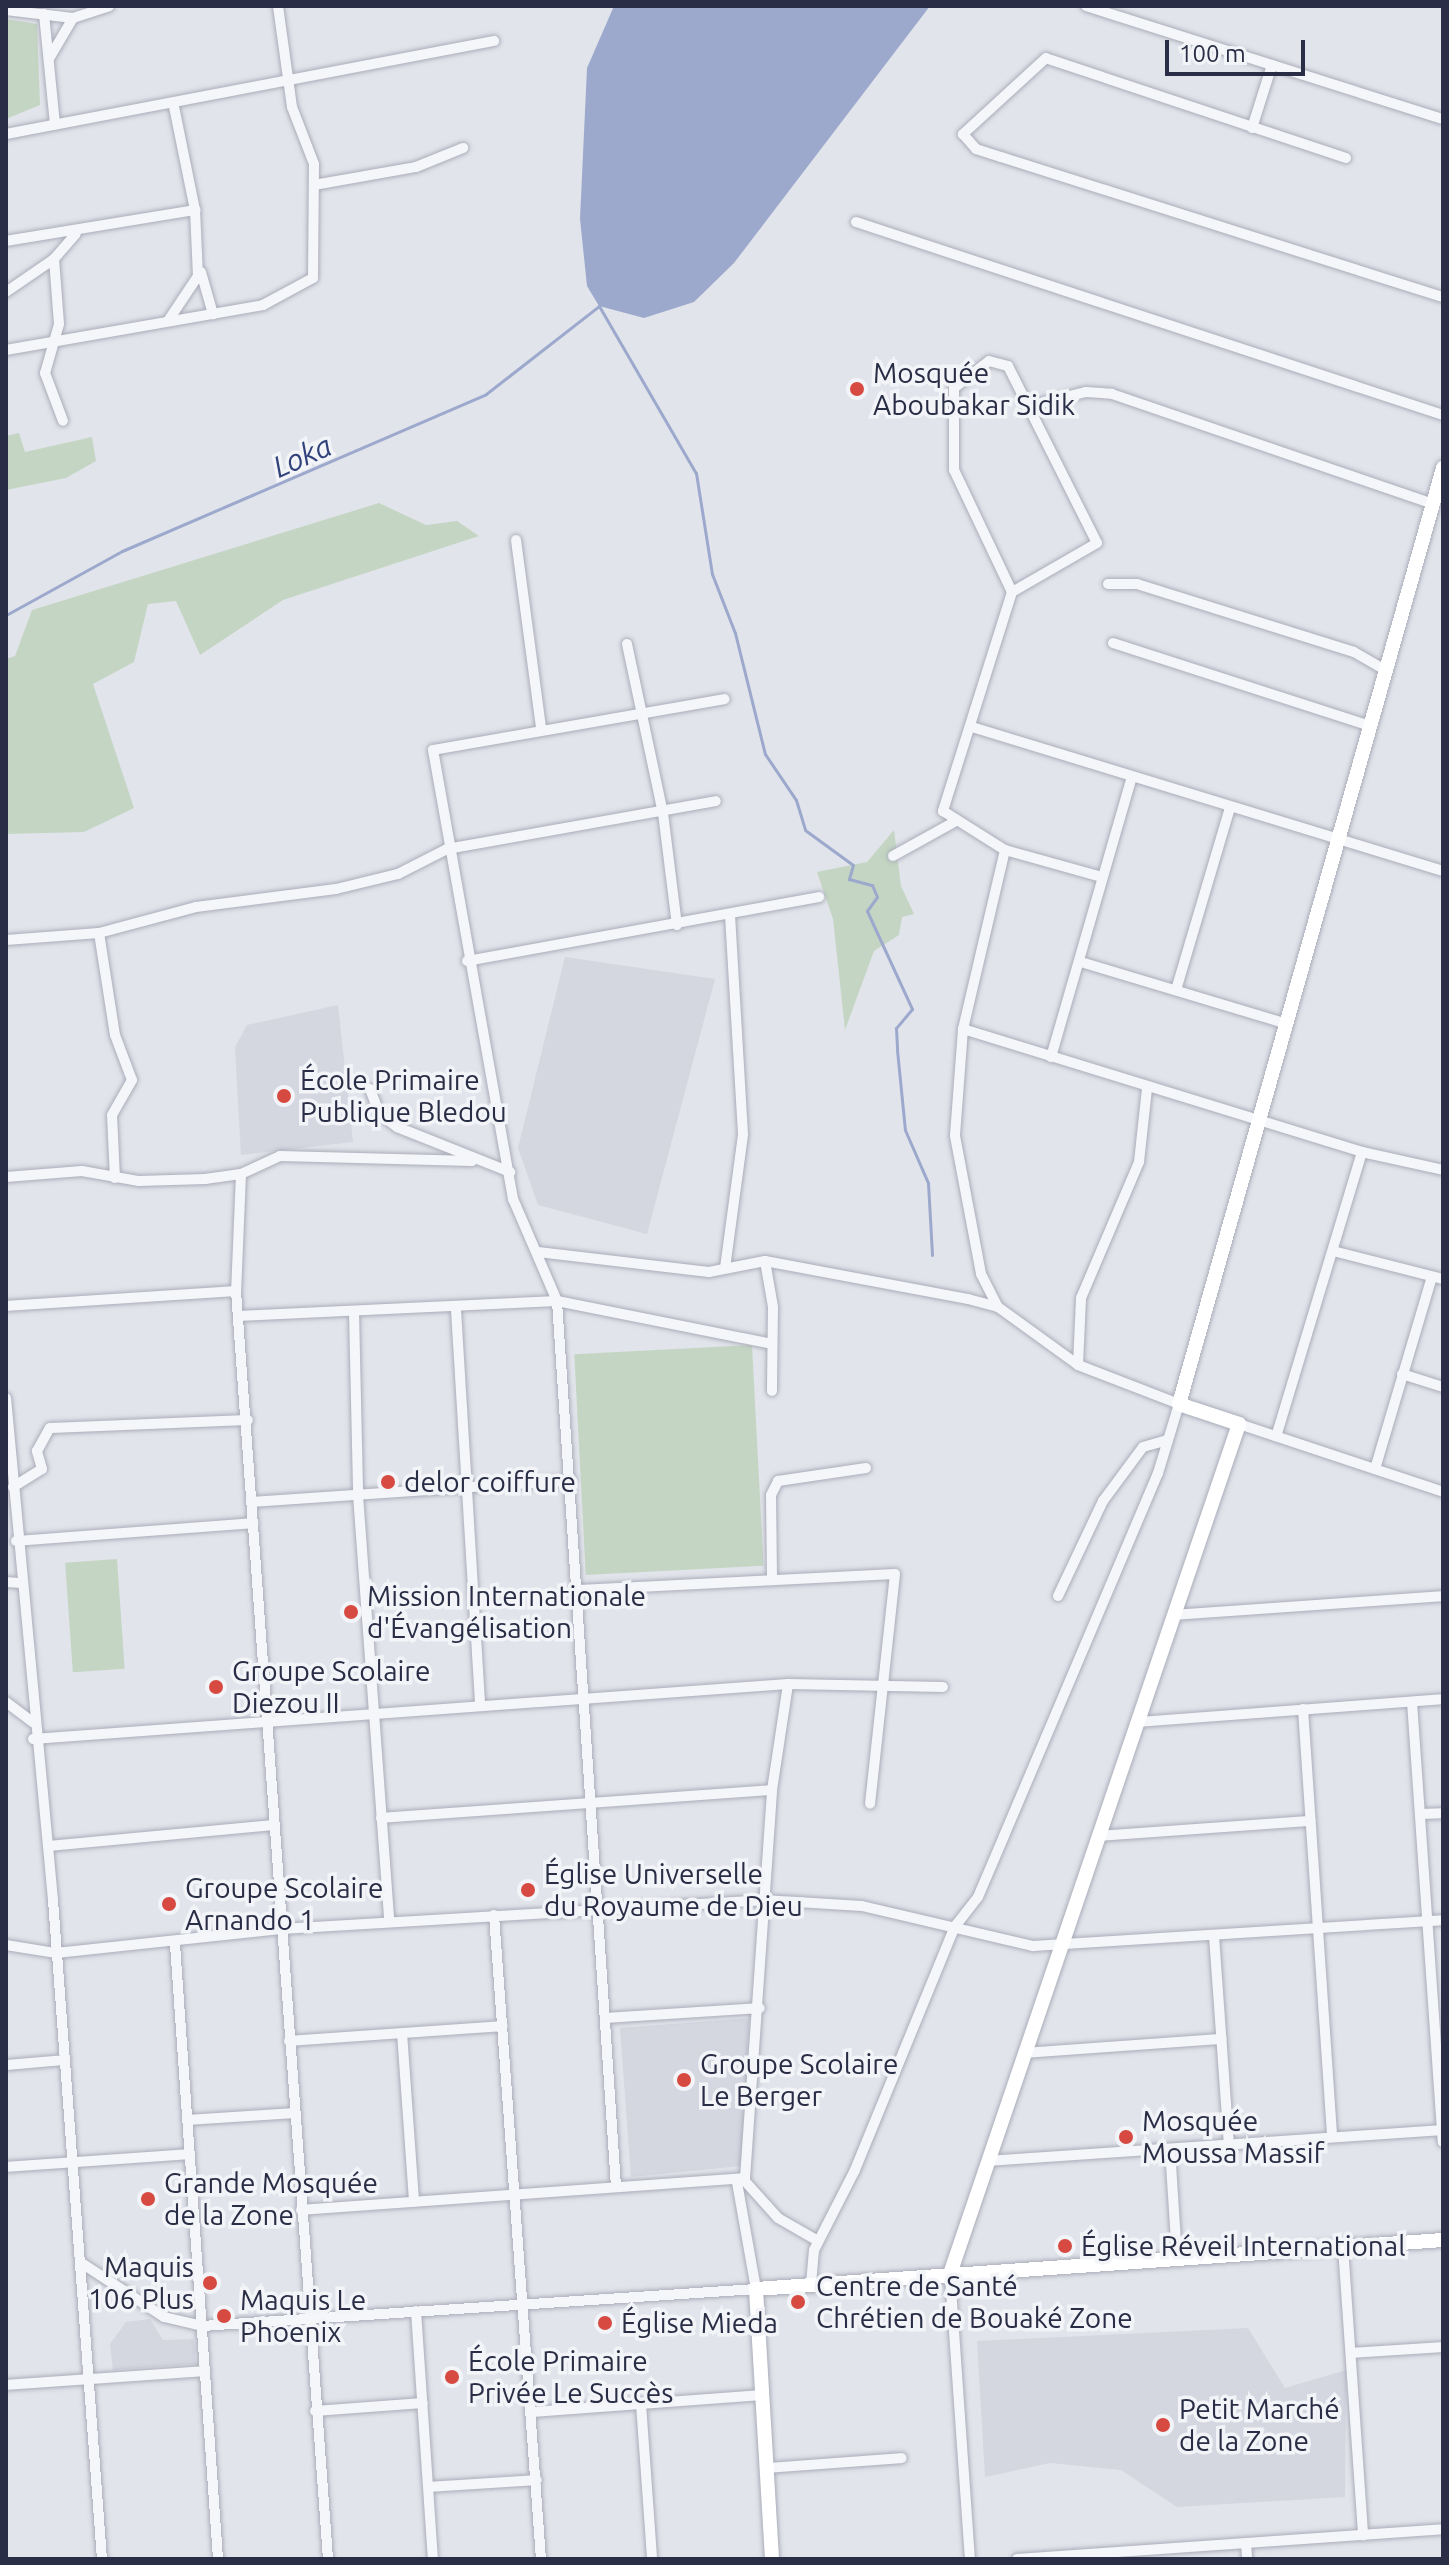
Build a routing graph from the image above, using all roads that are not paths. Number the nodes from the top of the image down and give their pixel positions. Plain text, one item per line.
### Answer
1 (109, 6) edge
2 (278, 6) edge
3 (1086, 6) edge
4 (6, 10) edge
5 (44, 14) junction
6 (73, 18) junction
7 (494, 41) dead end
8 (48, 65) junction
9 (1272, 65) junction
10 (287, 82) junction
11 (174, 107) junction
12 (1443, 119) edge
13 (55, 124) junction
14 (1252, 128) junction
15 (6, 134) edge
16 (463, 148) dead end
17 (1346, 158) dead end
18 (314, 185) junction
19 (195, 210) junction
20 (856, 222) dead end
21 (76, 234) junction
22 (6, 241) edge
23 (54, 259) junction
24 (199, 262) junction
25 (6, 292) edge
26 (1443, 297) edge
27 (213, 314) junction
28 (168, 321) junction
29 (57, 339) junction
30 (6, 350) edge
31 (1029, 406) junction
32 (1443, 415) edge
33 (63, 421) dead end
34 (1443, 468) edge
35 (1434, 504) junction
36 (516, 540) dead end
37 (1108, 584) dead end
38 (1012, 592) junction
39 (1113, 643) dead end
40 (627, 644) dead end
41 (1384, 669) junction
42 (725, 699) dead end
43 (638, 711) junction
44 (1367, 725) junction
45 (541, 727) junction
46 (972, 727) junction
47 (1131, 779) junction
48 (716, 801) dead end
49 (1230, 808) junction
50 (663, 813) junction
51 (956, 821) junction
52 (1336, 841) junction
53 (447, 849) junction
54 (1005, 850) junction
55 (893, 856) dead end
56 (1443, 871) edge
57 (1102, 877) junction
58 (819, 897) dead end
59 (730, 915) junction
60 (677, 925) junction
61 (99, 933) junction
62 (6, 940) edge
63 (467, 961) junction
64 (1084, 963) junction
65 (1176, 990) junction
66 (1284, 1023) junction
67 (963, 1029) junction
68 (1051, 1057) junction
69 (1147, 1088) junction
70 (370, 1089) dead end
71 (1257, 1120) junction
72 (1362, 1152) junction
73 (472, 1161) junction
74 (1443, 1170) edge
75 (510, 1172) junction
76 (241, 1174) junction
77 (6, 1177) edge
78 (115, 1178) junction
79 (1333, 1251) junction
80 (538, 1252) junction
81 (765, 1261) junction
82 (725, 1268) junction
83 (1438, 1278) edge
84 (236, 1291) junction
85 (557, 1301) junction
86 (6, 1306) edge
87 (998, 1307) junction
88 (456, 1310) junction
89 (354, 1312) junction
90 (238, 1316) junction
91 (772, 1344) junction
92 (1078, 1365) junction
93 (1402, 1374) junction
94 (1443, 1387) edge
95 (772, 1391) dead end
96 (6, 1398) edge
97 (1179, 1404) junction
98 (248, 1420) junction
99 (1239, 1424) junction
100 (1276, 1436) junction
101 (1168, 1440) junction
102 (866, 1468) dead end
103 (1375, 1469) junction
104 (571, 1480) junction
105 (13, 1487) junction
106 (465, 1487) junction
107 (1443, 1492) edge
108 (358, 1495) junction
109 (251, 1502) junction
110 (253, 1523) junction
111 (16, 1541) junction
112 (772, 1576) junction
113 (6, 1582) edge
114 (22, 1583) junction
115 (579, 1590) junction
116 (1058, 1596) dead end
117 (1443, 1596) edge
118 (1174, 1615) junction
119 (788, 1684) junction
120 (886, 1684) junction
121 (943, 1687) dead end
122 (587, 1698) junction
123 (1443, 1699) edge
124 (6, 1702) edge
125 (1412, 1702) junction
126 (480, 1705) junction
127 (1303, 1709) junction
128 (374, 1712) junction
129 (266, 1720) junction
130 (33, 1722) junction
131 (1138, 1722) junction
132 (33, 1739) junction
133 (772, 1790) junction
134 (594, 1803) junction
135 (870, 1804) dead end
136 (1443, 1813) edge
137 (1420, 1814) junction
138 (381, 1818) junction
139 (1310, 1821) junction
140 (274, 1825) junction
141 (1099, 1836) junction
142 (48, 1846) junction
143 (763, 1900) junction
144 (602, 1907) junction
145 (494, 1915) junction
146 (1443, 1920) edge
147 (389, 1922) junction
148 (1426, 1922) junction
149 (955, 1926) junction
150 (1318, 1927) junction
151 (281, 1929) junction
152 (1214, 1936) junction
153 (1063, 1942) junction
154 (175, 1944) junction
155 (6, 1945) edge
156 (56, 1953) junction
157 (760, 2008) junction
158 (606, 2018) junction
159 (1439, 2022) edge
160 (502, 2026) junction
161 (402, 2033) junction
162 (1222, 2039) junction
163 (289, 2041) junction
164 (1025, 2053) junction
165 (64, 2060) junction
166 (6, 2065) edge
167 (294, 2113) junction
168 (188, 2120) junction
169 (1442, 2130) edge
170 (1332, 2137) junction
171 (1443, 2142) edge
172 (1229, 2145) junction
173 (1170, 2149) junction
174 (190, 2154) junction
175 (988, 2161) junction
176 (74, 2163) junction
177 (6, 2167) edge
178 (740, 2180) junction
179 (616, 2187) junction
180 (515, 2195) junction
181 (414, 2202) junction
182 (301, 2210) junction
183 (1443, 2240) edge
184 (818, 2241) junction
185 (1343, 2247) junction
186 (1177, 2258) junction
187 (83, 2264) junction
188 (950, 2274) junction
189 (811, 2283) junction
190 (756, 2289) junction
191 (524, 2304) junction
192 (416, 2311) junction
193 (308, 2319) junction
194 (202, 2326) junction
195 (1443, 2347) edge
196 (1351, 2353) junction
197 (205, 2371) junction
198 (91, 2380) junction
199 (6, 2385) edge
200 (762, 2395) junction
201 (423, 2403) junction
202 (641, 2404) junction
203 (315, 2411) junction
204 (532, 2412) junction
205 (902, 2458) dead end
206 (767, 2468) junction
207 (537, 2480) junction
208 (429, 2487) junction
209 (1443, 2529) edge
210 (1363, 2535) junction
211 (1246, 2543) junction
212 (1139, 2555) edge
213 (1053, 2558) edge
214 (102, 2559) edge
215 (218, 2559) edge
216 (328, 2559) edge
217 (433, 2559) edge
218 (541, 2559) edge
219 (652, 2559) edge
220 (772, 2559) edge
221 (970, 2559) edge
222 (1017, 2559) edge
223 (1247, 2559) edge

1 - 6 street
2 - 10 street
3 - 9 street
4 - 5 street
5 - 6 street
5 - 8 street
6 - 8 street
7 - 10 street
8 - 13 street
9 - 12 street
9 - 14 street
10 - 11 street
10 - 18 street
11 - 13 street
11 - 19 street
13 - 15 street
14 - 17 street
14 - 26 street
16 - 18 street
18 - 27 street
19 - 21 street
19 - 24 street
20 - 32 street
21 - 22 street
21 - 23 street
23 - 25 street
23 - 29 street
24 - 27 street
24 - 28 street
27 - 28 street
28 - 29 street
29 - 30 street
29 - 33 street
31 - 35 street
31 - 38 street
31 - 38 street
34 - 35 street
35 - 41 street
36 - 45 street
37 - 41 street
38 - 46 street
39 - 44 street
40 - 43 street
41 - 44 street
42 - 43 street
43 - 45 street
43 - 50 street
44 - 52 street
45 - 53 street
46 - 47 street
46 - 51 street
47 - 49 street
47 - 57 street
48 - 50 street
49 - 52 street
49 - 65 street
50 - 53 street
50 - 60 street
51 - 54 street
51 - 55 street
52 - 56 street
52 - 66 street
53 - 61 street
53 - 63 street
54 - 57 street
54 - 67 street
57 - 64 street
58 - 59 street
59 - 60 street
59 - 82 street
60 - 63 street
61 - 62 street
61 - 78 street
63 - 75 street
64 - 65 street
64 - 68 street
65 - 66 street
66 - 71 street
67 - 68 street
67 - 87 street
68 - 69 street
69 - 71 street
69 - 92 street
70 - 73 street
71 - 72 street
71 - 97 street
72 - 74 street
72 - 79 street
73 - 75 street
73 - 76 street
75 - 80 street
76 - 78 street
76 - 84 street
77 - 78 street
79 - 83 street
79 - 100 street
80 - 82 street
80 - 85 street
81 - 82 street
81 - 87 street
81 - 91 street
83 - 93 street
84 - 86 street
84 - 90 street
85 - 88 street
85 - 91 street
85 - 104 street
87 - 92 street
88 - 89 street
88 - 106 street
89 - 90 street
89 - 108 street
90 - 98 street
91 - 95 street
92 - 97 street
93 - 94 street
93 - 103 street
96 - 105 street
97 - 99 street
97 - 101 street
98 - 105 street
98 - 109 street
99 - 100 street
99 - 118 street
100 - 103 street
101 - 116 street
101 - 149 street
102 - 112 street
103 - 107 street
104 - 106 street
104 - 115 street
105 - 111 street
106 - 108 street
106 - 126 street
108 - 109 street
108 - 128 street
109 - 110 street
110 - 111 street
110 - 129 street
111 - 114 street
112 - 115 street
112 - 120 street
113 - 114 street
114 - 130 street
115 - 122 street
117 - 118 street
118 - 131 street
119 - 120 street
119 - 122 street
119 - 133 street
120 - 121 street
120 - 135 street
122 - 126 street
122 - 134 street
123 - 125 street
124 - 130 street
125 - 127 street
125 - 137 street
126 - 128 street
127 - 131 street
127 - 139 street
128 - 129 street
128 - 138 street
129 - 132 street
129 - 140 street
130 - 132 street
131 - 141 street
132 - 142 street
133 - 134 street
133 - 143 street
134 - 138 street
134 - 144 street
136 - 137 street
137 - 148 street
138 - 147 street
139 - 141 street
139 - 150 street
140 - 142 street
140 - 151 street
141 - 153 street
142 - 156 street
143 - 144 street
143 - 149 street
143 - 157 street
144 - 145 street
144 - 158 street
145 - 147 street
145 - 160 street
146 - 148 street
147 - 151 street
148 - 150 street
148 - 159 street
149 - 153 street
149 - 184 street
150 - 152 street
150 - 170 street
151 - 154 street
151 - 163 street
152 - 153 street
152 - 162 street
153 - 164 street
154 - 156 street
154 - 168 street
155 - 156 street
156 - 165 street
157 - 158 street
157 - 178 street
158 - 179 street
159 - 169 street
160 - 161 street
160 - 180 street
161 - 163 street
161 - 181 street
162 - 164 street
162 - 172 street
163 - 167 street
164 - 175 street
165 - 166 street
165 - 176 street
167 - 168 street
167 - 182 street
168 - 174 street
169 - 170 street
169 - 171 street
170 - 172 street
172 - 173 street
173 - 175 street
173 - 186 street
174 - 176 street
174 - 194 street
175 - 188 street
176 - 177 street
176 - 187 street
178 - 179 street
178 - 184 street
178 - 190 street
179 - 180 street
180 - 181 street
180 - 191 street
181 - 182 street
182 - 193 street
183 - 185 street
184 - 189 street
185 - 186 street
185 - 196 street
186 - 188 street
187 - 194 street
187 - 198 street
188 - 189 street
188 - 221 street
189 - 190 street
190 - 191 street
190 - 200 street
191 - 192 street
191 - 204 street
192 - 193 street
192 - 201 street
193 - 194 street
193 - 203 street
194 - 197 street
195 - 196 street
196 - 210 street
197 - 198 street
197 - 215 street
198 - 199 street
198 - 214 street
200 - 202 street
200 - 206 street
201 - 203 street
201 - 208 street
202 - 204 street
202 - 219 street
203 - 216 street
204 - 207 street
205 - 206 street
206 - 220 street
207 - 208 street
207 - 218 street
208 - 217 street
209 - 210 street
210 - 211 street
211 - 212 street
211 - 223 street
212 - 213 street
213 - 222 street

